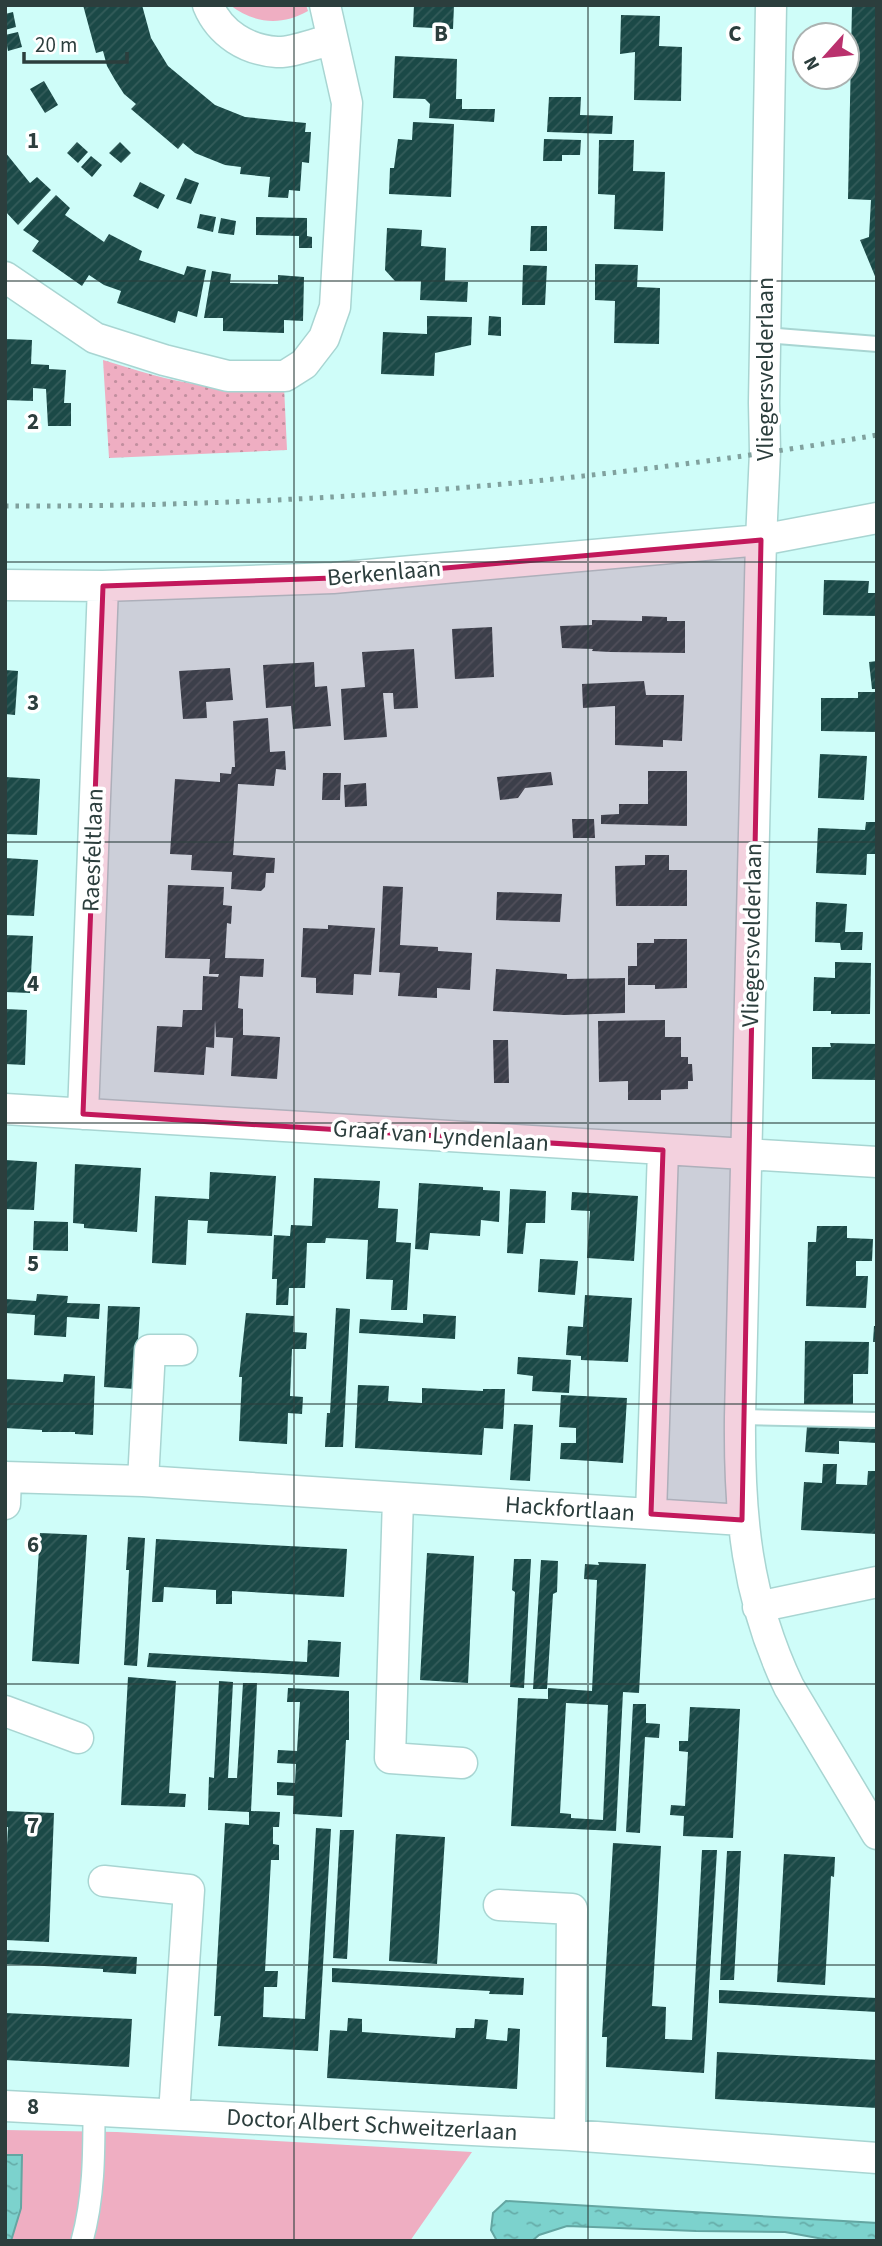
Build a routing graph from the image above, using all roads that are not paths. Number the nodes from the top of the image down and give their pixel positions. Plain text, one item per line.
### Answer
1 (208, 5) edge
2 (325, 5) edge
3 (771, 5) edge
4 (331, 40) junction
5 (5, 277) edge
6 (765, 335) junction
7 (877, 344) edge
8 (877, 518) edge
9 (761, 540) junction
10 (5, 584) edge
11 (103, 586) junction
12 (5, 1109) edge
13 (83, 1114) junction
14 (663, 1150) junction
15 (746, 1155) junction
16 (877, 1163) edge
17 (182, 1350) dead end
18 (740, 1417) junction
19 (877, 1420) edge
20 (6, 1477) edge
21 (143, 1481) junction
22 (398, 1499) junction
23 (5, 1504) edge
24 (651, 1514) junction
25 (742, 1520) junction
26 (877, 1582) edge
27 (758, 1607) junction
28 (5, 1712) edge
29 (78, 1738) dead end
30 (461, 1763) dead end
31 (877, 1834) edge
32 (104, 1881) dead end
33 (499, 1905) dead end
34 (5, 2106) edge
35 (94, 2110) junction
36 (174, 2114) junction
37 (570, 2135) junction
38 (877, 2158) edge
39 (82, 2241) edge

1 - 4 street
2 - 4 street
3 - 6 street, Vliegersvelderlaan
4 - 5 street
6 - 7 lane
6 - 9 street, Vliegersvelderlaan
8 - 9 street, Berkenlaan
9 - 11 street, Berkenlaan
9 - 15 street, Vliegersvelderlaan
10 - 11 street, Berkenlaan
11 - 13 street, Raesfeltlaan
12 - 13 street, Graaf van Lyndenlaan
13 - 14 street, Graaf van Lyndenlaan
14 - 15 street, Graaf van Lyndenlaan
14 - 24 street
15 - 16 street, Graaf van Lyndenlaan
15 - 18 street, Vliegersvelderlaan
17 - 21 street
18 - 19 lane
18 - 25 street, Vliegersvelderlaan
20 - 21 street, Hackfortlaan
20 - 23 street, Hackfortlaan
21 - 22 street, Hackfortlaan
22 - 24 street, Hackfortlaan
22 - 30 street
24 - 25 street, Hackfortlaan
25 - 27 street, Vliegersvelderlaan
26 - 27 street
27 - 31 street, Vliegersvelderlaan
28 - 29 street
32 - 36 street
33 - 37 street
34 - 35 street, Doctor Albert Schweitzerlaan
35 - 36 street, Doctor Albert Schweitzerlaan
35 - 39 street
36 - 37 street, Doctor Albert Schweitzerlaan
37 - 38 street, Doctor Albert Schweitzerlaan

